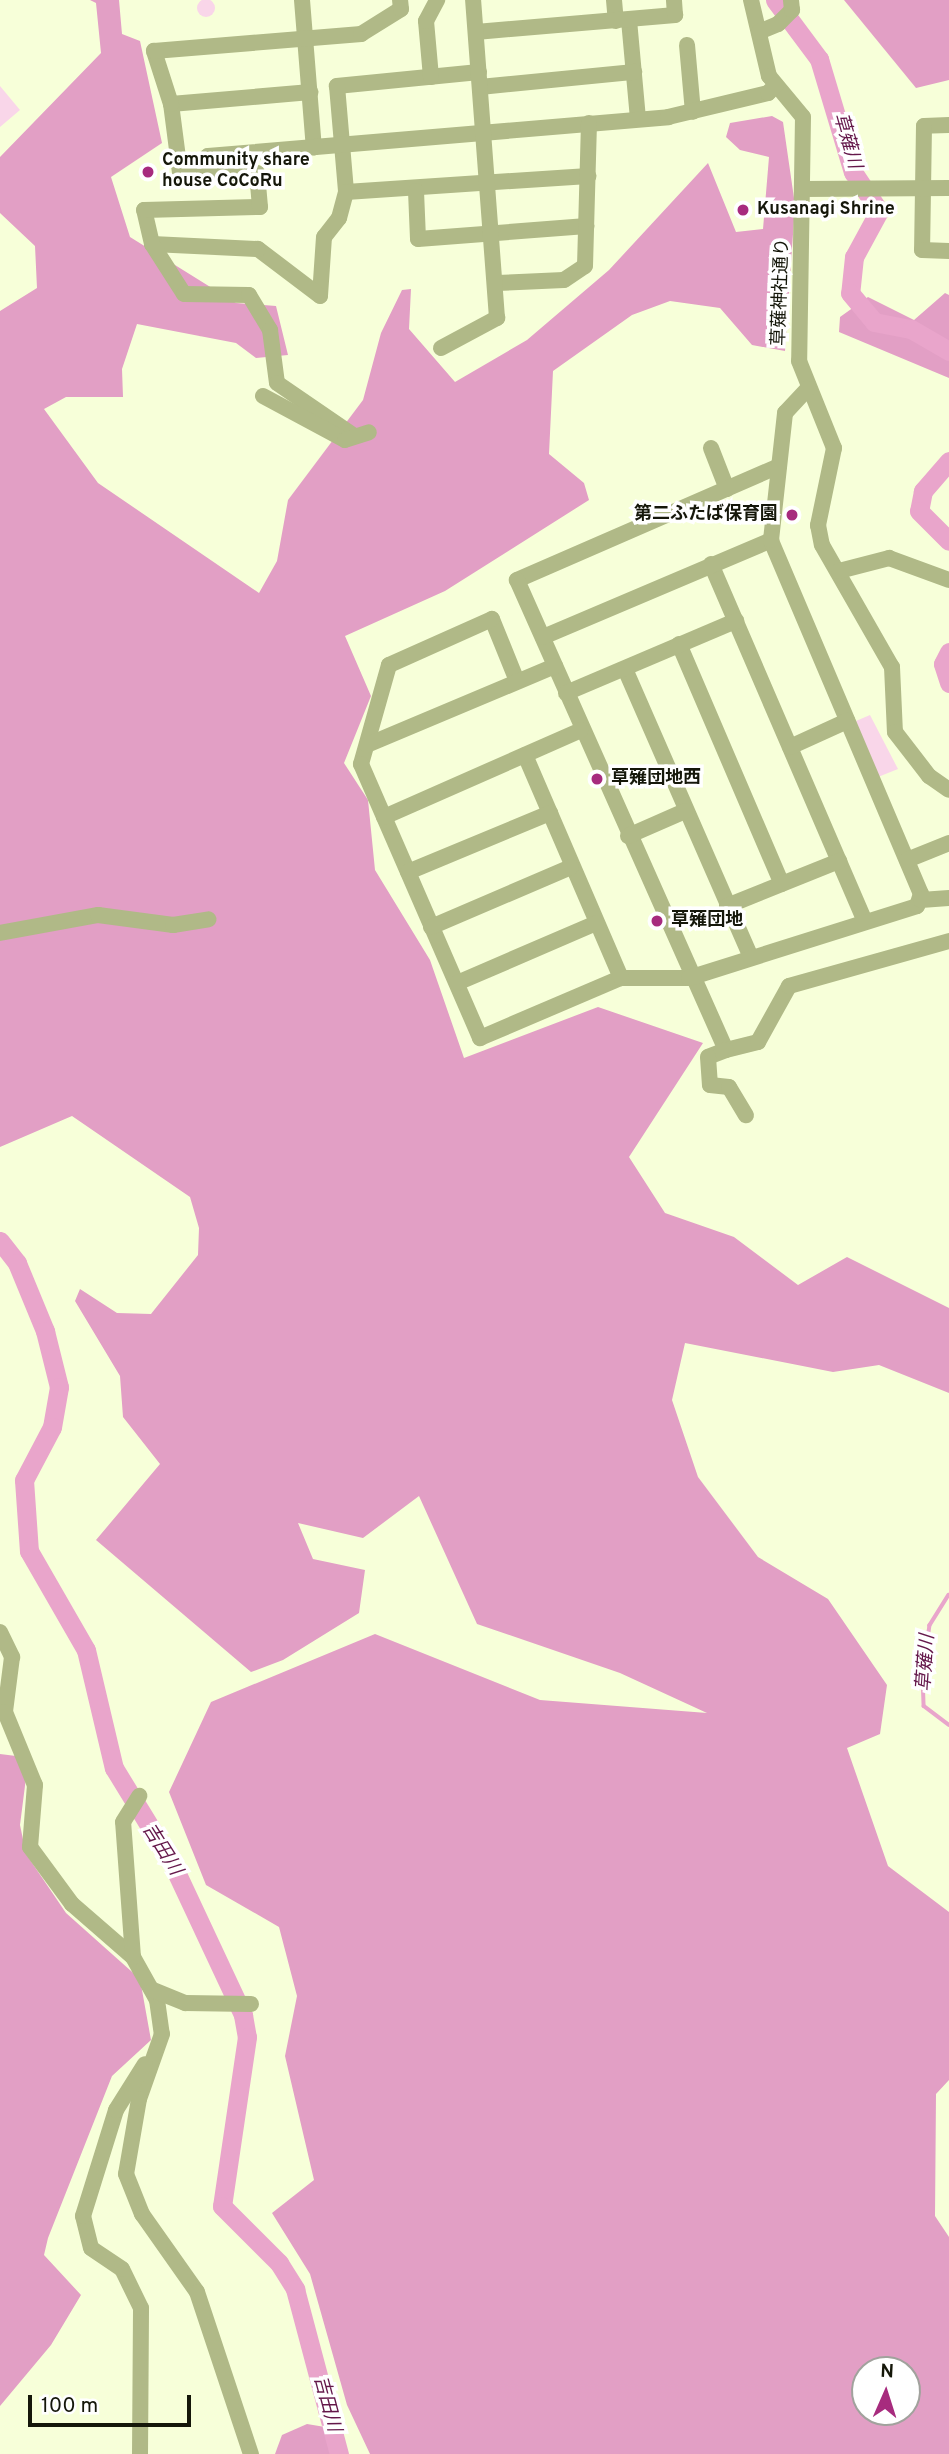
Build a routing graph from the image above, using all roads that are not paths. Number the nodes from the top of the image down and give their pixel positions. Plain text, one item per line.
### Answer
1 (302, 0) edge
2 (400, 0) edge
3 (437, 0) edge
4 (473, 0) edge
5 (614, 0) edge
6 (674, 0) edge
7 (751, 0) edge
8 (791, 0) edge
9 (622, 21) junction
10 (476, 32) junction
11 (759, 32) junction
12 (305, 38) junction
13 (687, 45) dead end
14 (634, 72) junction
15 (430, 77) junction
16 (480, 80) junction
17 (776, 85) junction
18 (310, 92) junction
19 (171, 104) junction
20 (693, 112) junction
21 (638, 119) junction
22 (589, 123) junction
23 (949, 125) edge
24 (484, 132) junction
25 (342, 145) junction
26 (314, 148) junction
27 (208, 163) dead end
28 (588, 176) junction
29 (488, 183) junction
30 (922, 188) junction
31 (949, 188) edge
32 (803, 189) junction
33 (416, 191) junction
34 (346, 192) junction
35 (587, 226) junction
36 (491, 234) junction
37 (152, 244) junction
38 (949, 251) edge
39 (497, 283) junction
40 (441, 348) dead end
41 (807, 389) junction
42 (263, 396) dead end
43 (711, 448) dead end
44 (779, 466) junction
45 (727, 489) junction
46 (771, 540) junction
47 (711, 564) junction
48 (839, 571) junction
49 (949, 580) edge
50 (736, 621) junction
51 (543, 636) junction
52 (679, 644) junction
53 (555, 666) junction
54 (625, 669) junction
55 (517, 681) junction
56 (566, 693) junction
57 (847, 721) junction
58 (581, 730) junction
59 (368, 745) junction
60 (790, 747) junction
61 (525, 755) junction
62 (949, 790) edge
63 (685, 811) junction
64 (550, 813) junction
65 (384, 817) junction
66 (628, 836) junction
67 (949, 843) edge
68 (907, 860) junction
69 (839, 861) junction
70 (571, 867) junction
71 (408, 872) junction
72 (782, 884) junction
73 (949, 898) edge
74 (921, 900) junction
75 (727, 906) junction
76 (209, 919) dead end
77 (865, 920) junction
78 (596, 923) junction
79 (431, 927) junction
80 (0, 933) edge
81 (949, 941) edge
82 (751, 958) junction
83 (621, 978) junction
84 (689, 978) junction
85 (457, 983) junction
86 (726, 1050) junction
87 (746, 1115) dead end
88 (0, 1632) edge
89 (139, 1796) dead end
90 (133, 1957) junction
91 (153, 1990) junction
92 (251, 2004) dead end
93 (154, 2054) junction
94 (139, 2454) edge
95 (251, 2454) edge

1 - 12 street
2 - 12 street
3 - 15 street
4 - 10 street
5 - 9 street
6 - 9 street
7 - 11 street, 草薙神社通り
8 - 11 street
9 - 10 street
9 - 14 street
10 - 16 street
11 - 17 street, 草薙神社通り
12 - 18 street
12 - 19 street
13 - 20 street
14 - 16 street
14 - 21 street
15 - 16 street
15 - 25 street
16 - 24 street
17 - 20 street
17 - 32 street, 草薙神社通り
18 - 19 street
18 - 26 street
19 - 37 street
20 - 21 street
21 - 22 street
22 - 24 street
22 - 28 street
23 - 30 street
24 - 25 street
24 - 29 street
25 - 26 street
25 - 34 street
26 - 27 street
28 - 29 street
28 - 35 street
29 - 33 street
29 - 36 street
30 - 31 street
30 - 32 street
30 - 38 street
32 - 41 street, 草薙神社通り
33 - 34 street
33 - 36 street
34 - 37 street
35 - 36 street
35 - 39 street
36 - 39 street
37 - 42 street
39 - 40 street
41 - 44 street
41 - 48 street, 草薙神社通り
43 - 45 street
44 - 45 street
44 - 46 street
45 - 51 street
46 - 47 street
46 - 57 street
47 - 50 street
47 - 51 street
48 - 49 street
48 - 62 street, 草薙神社通り
50 - 52 street
50 - 60 street
51 - 53 street
52 - 54 street
52 - 72 street
53 - 55 street
53 - 56 street
54 - 56 street
54 - 63 street
55 - 59 street
55 - 59 street
56 - 58 street
57 - 60 street
57 - 68 street
58 - 61 street
58 - 66 street
59 - 65 street
60 - 69 street
61 - 64 street
61 - 65 street
63 - 66 street
63 - 75 street
64 - 70 street
64 - 71 street
65 - 71 street
66 - 84 street
67 - 68 street
68 - 74 street
69 - 72 street
69 - 77 street
70 - 78 street
70 - 79 street
71 - 79 street
72 - 75 street
73 - 74 street
74 - 77 street
75 - 82 street
76 - 80 street
77 - 82 street
78 - 83 street
78 - 85 street
79 - 85 street
81 - 86 street
82 - 84 street
83 - 84 street
83 - 85 street
84 - 86 street
86 - 87 street
88 - 90 street
89 - 90 street
90 - 91 street
91 - 92 street
91 - 93 street
93 - 94 street
93 - 95 street

